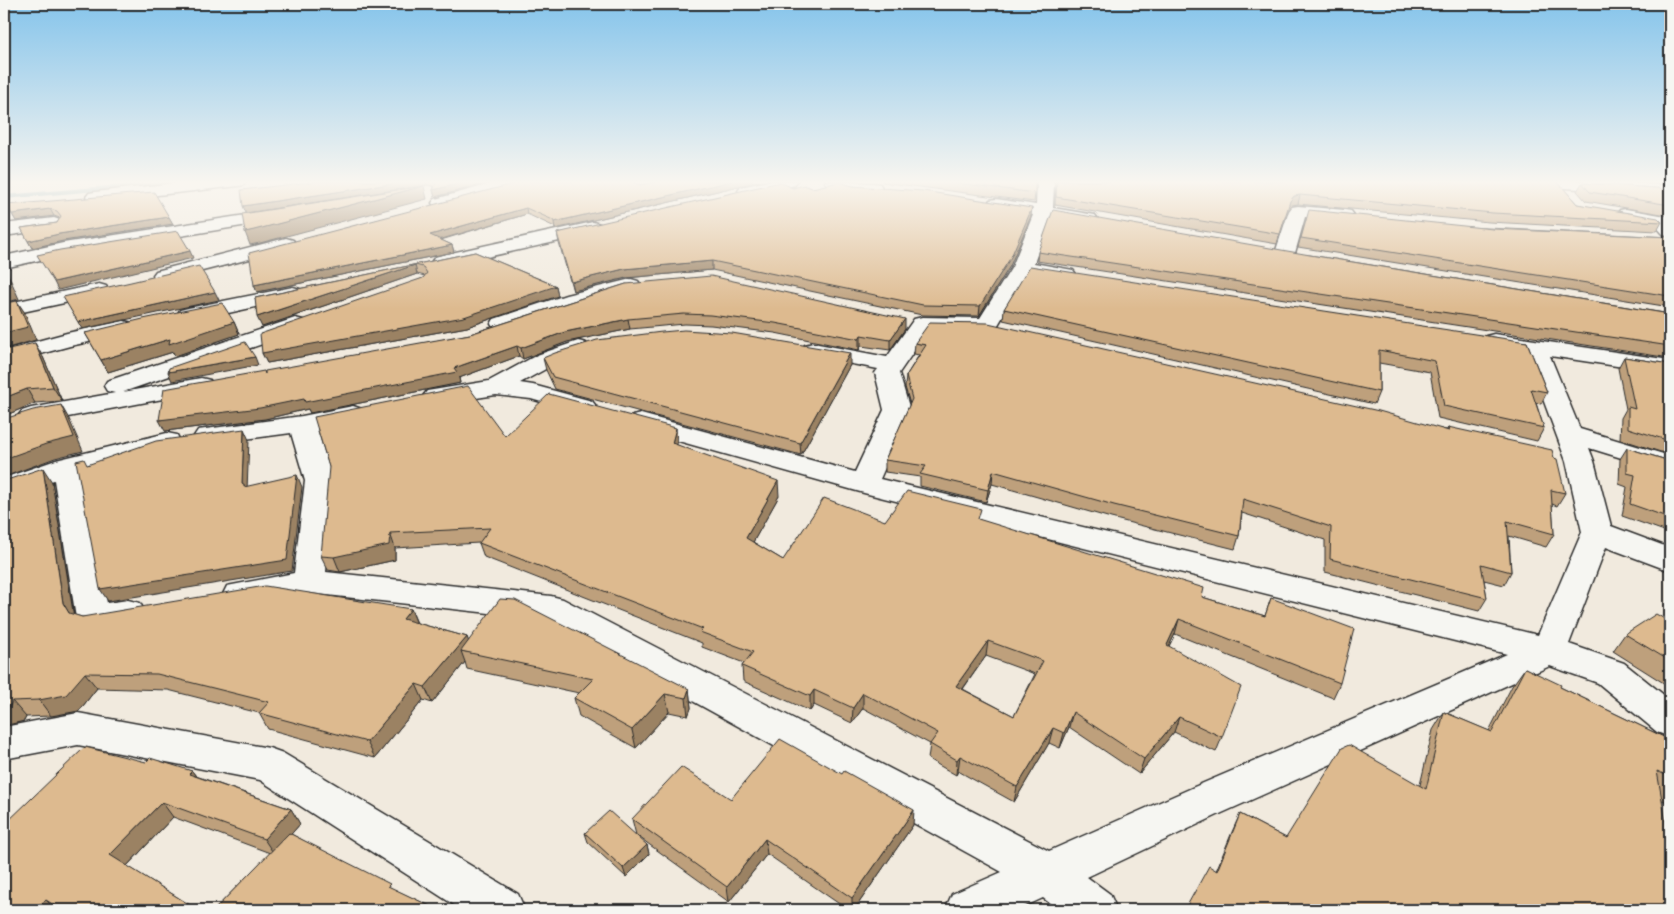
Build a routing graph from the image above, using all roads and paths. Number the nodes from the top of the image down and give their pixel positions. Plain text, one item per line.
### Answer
1 (54, 224) edge
2 (224, 224) edge
3 (1039, 224) edge
4 (1293, 224) edge
5 (611, 225) edge
6 (4, 230) edge
7 (308, 238) edge
8 (1651, 238) edge
9 (1670, 239) edge
10 (1283, 253) edge
11 (4, 262) edge
12 (1022, 267) junction
13 (431, 271) edge
14 (1091, 278) edge
15 (144, 280) edge
16 (653, 283) edge
17 (115, 287) edge
18 (310, 290) edge
19 (4, 310) edge
20 (174, 318) edge
21 (314, 318) edge
22 (145, 324) edge
23 (480, 332) edge
24 (1476, 338) edge
25 (600, 342) edge
26 (790, 346) edge
27 (1536, 347) junction
28 (4, 358) edge
29 (893, 365) junction
30 (1670, 367) edge
31 (218, 382) edge
32 (496, 388) junction
33 (418, 400) edge
34 (380, 408) edge
35 (302, 424) junction
36 (1567, 450) junction
37 (1670, 465) edge
38 (66, 466) junction
39 (864, 484) junction
40 (4, 488) edge
41 (1597, 532) junction
42 (1670, 560) edge
43 (309, 582) junction
44 (211, 598) edge
45 (162, 606) edge
46 (1550, 651) junction
47 (1670, 721) edge
48 (4, 742) edge
49 (1048, 874) junction
50 (502, 910) edge
51 (968, 910) edge
52 (1094, 910) edge

1 - 6 street
2 - 11 street
3 - 12 street
4 - 10 street
5 - 13 street
7 - 15 street
8 - 9 street
12 - 14 street
12 - 29 street
16 - 23 street
17 - 19 street
18 - 20 street
21 - 31 street
22 - 28 street
24 - 27 street
25 - 32 street
26 - 29 street
27 - 30 street
27 - 36 street
29 - 39 street
32 - 33 street
32 - 39 street
34 - 35 street
35 - 38 street
35 - 43 street
36 - 37 street
36 - 41 street
38 - 40 street
38 - 45 street
39 - 46 street
41 - 42 street
41 - 46 street
43 - 44 street
43 - 49 street
46 - 47 street
46 - 49 street
48 - 50 street
49 - 51 street
49 - 52 street

